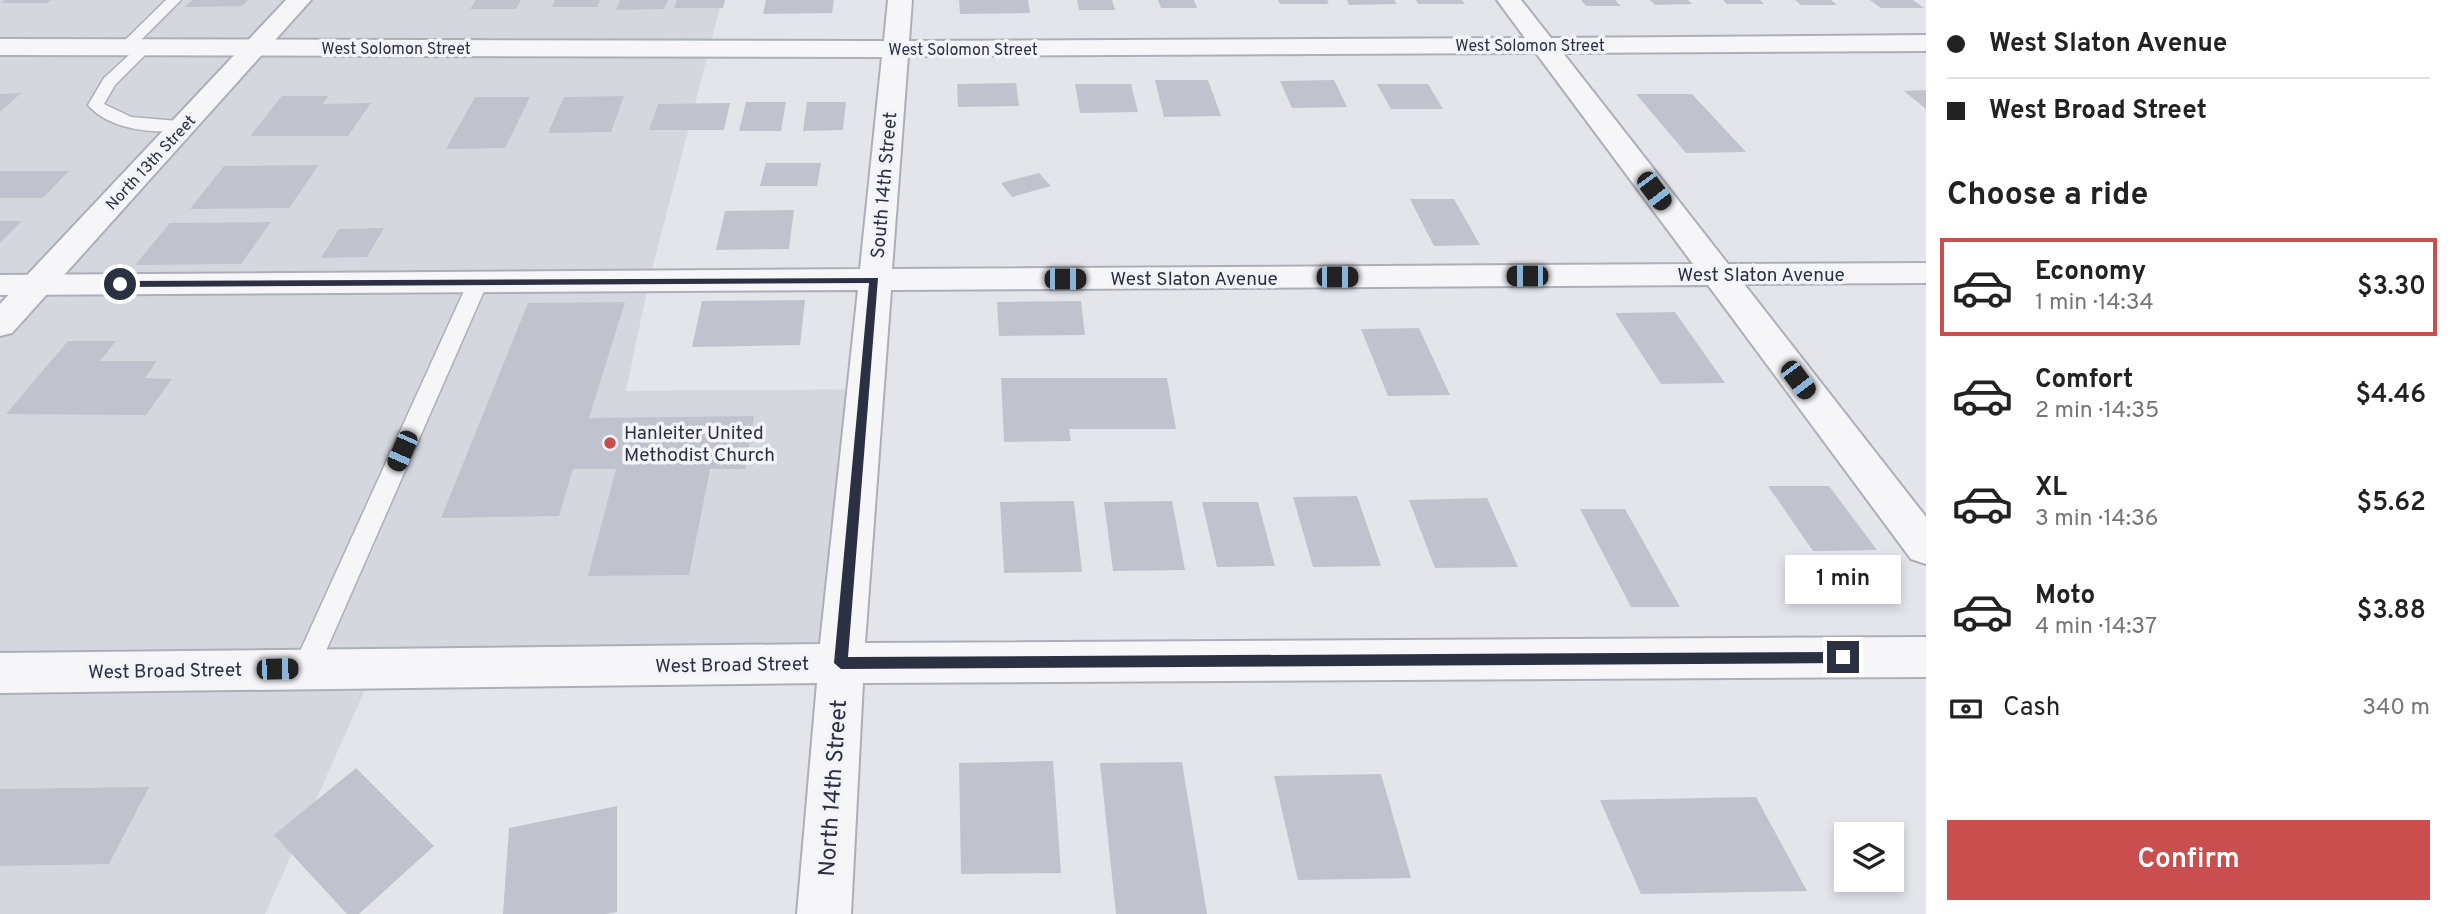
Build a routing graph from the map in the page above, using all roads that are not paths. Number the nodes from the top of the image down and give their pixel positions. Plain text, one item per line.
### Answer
1 (174, 0) edge
2 (299, 0) edge
3 (900, 0) edge
4 (1509, 0) edge
5 (1926, 43) edge
6 (1544, 45) junction
7 (0, 47) edge
8 (255, 47) junction
9 (135, 48) junction
10 (895, 49) junction
11 (184, 125) junction
12 (1926, 274) edge
13 (1718, 275) junction
14 (874, 280) junction
15 (478, 282) junction
16 (0, 285) edge
17 (37, 285) junction
18 (0, 325) edge
19 (1926, 547) edge
20 (1926, 657) edge
21 (841, 663) junction
22 (304, 669) junction
23 (0, 673) edge
24 (824, 914) edge

1 - 9 lane
2 - 8 street, North 13th Street
3 - 10 street, South 14th Street
4 - 6 street
5 - 6 street, West Solomon Street
6 - 10 street, West Solomon Street
6 - 13 street
7 - 9 street, West Solomon Street
8 - 9 street, West Solomon Street
8 - 10 street, West Solomon Street
8 - 11 street, North 13th Street
9 - 11 lane
10 - 14 street, South 14th Street
11 - 17 street, North 13th Street
12 - 13 street, West Slaton Avenue
13 - 14 street, West Slaton Avenue
13 - 19 street
14 - 15 street, West Slaton Avenue
14 - 21 street, South 14th Street
15 - 17 street, West Slaton Avenue
15 - 22 lane
16 - 17 street, West Slaton Avenue
17 - 18 street, North 13th Street
20 - 21 street, West Broad Street
21 - 22 street, West Broad Street
21 - 24 street, North 14th Street
22 - 23 street, West Broad Street

